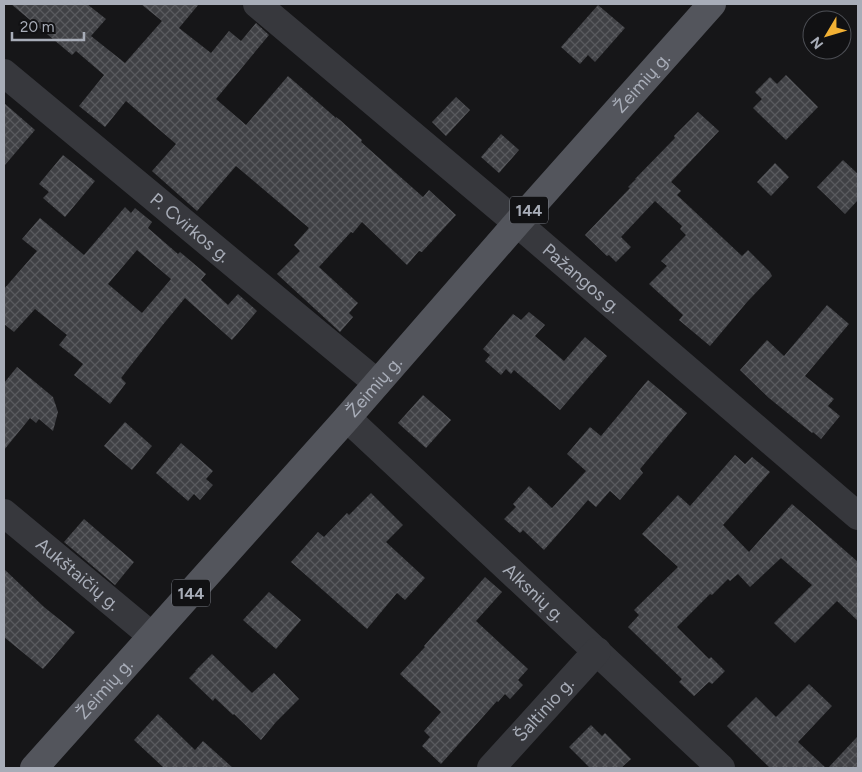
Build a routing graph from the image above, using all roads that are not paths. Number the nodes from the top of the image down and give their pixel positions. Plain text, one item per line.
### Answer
1 (258, 4) edge
2 (712, 4) edge
3 (4, 73) edge
4 (517, 223) junction
5 (377, 383) junction
6 (347, 418) junction
7 (4, 513) edge
8 (858, 516) edge
9 (152, 636) junction
10 (597, 651) junction
11 (34, 768) edge
12 (491, 768) edge
13 (721, 768) edge

1 - 4 street, Pažangos g.
2 - 4 main road, Žeimių g. / 144
3 - 5 street, P. Cvirkos g.
4 - 5 main road, Žeimių g. / 144
4 - 8 street, Pažangos g.
5 - 6 main road, Žeimių g. / 144
6 - 9 main road, Žeimių g. / 144
6 - 10 street, Alksnių g.
7 - 9 street, Aukštaičių g.
9 - 11 main road, Žeimių g. / 144
10 - 12 street, Šaltinio g.
10 - 13 street, Alksnių g.

